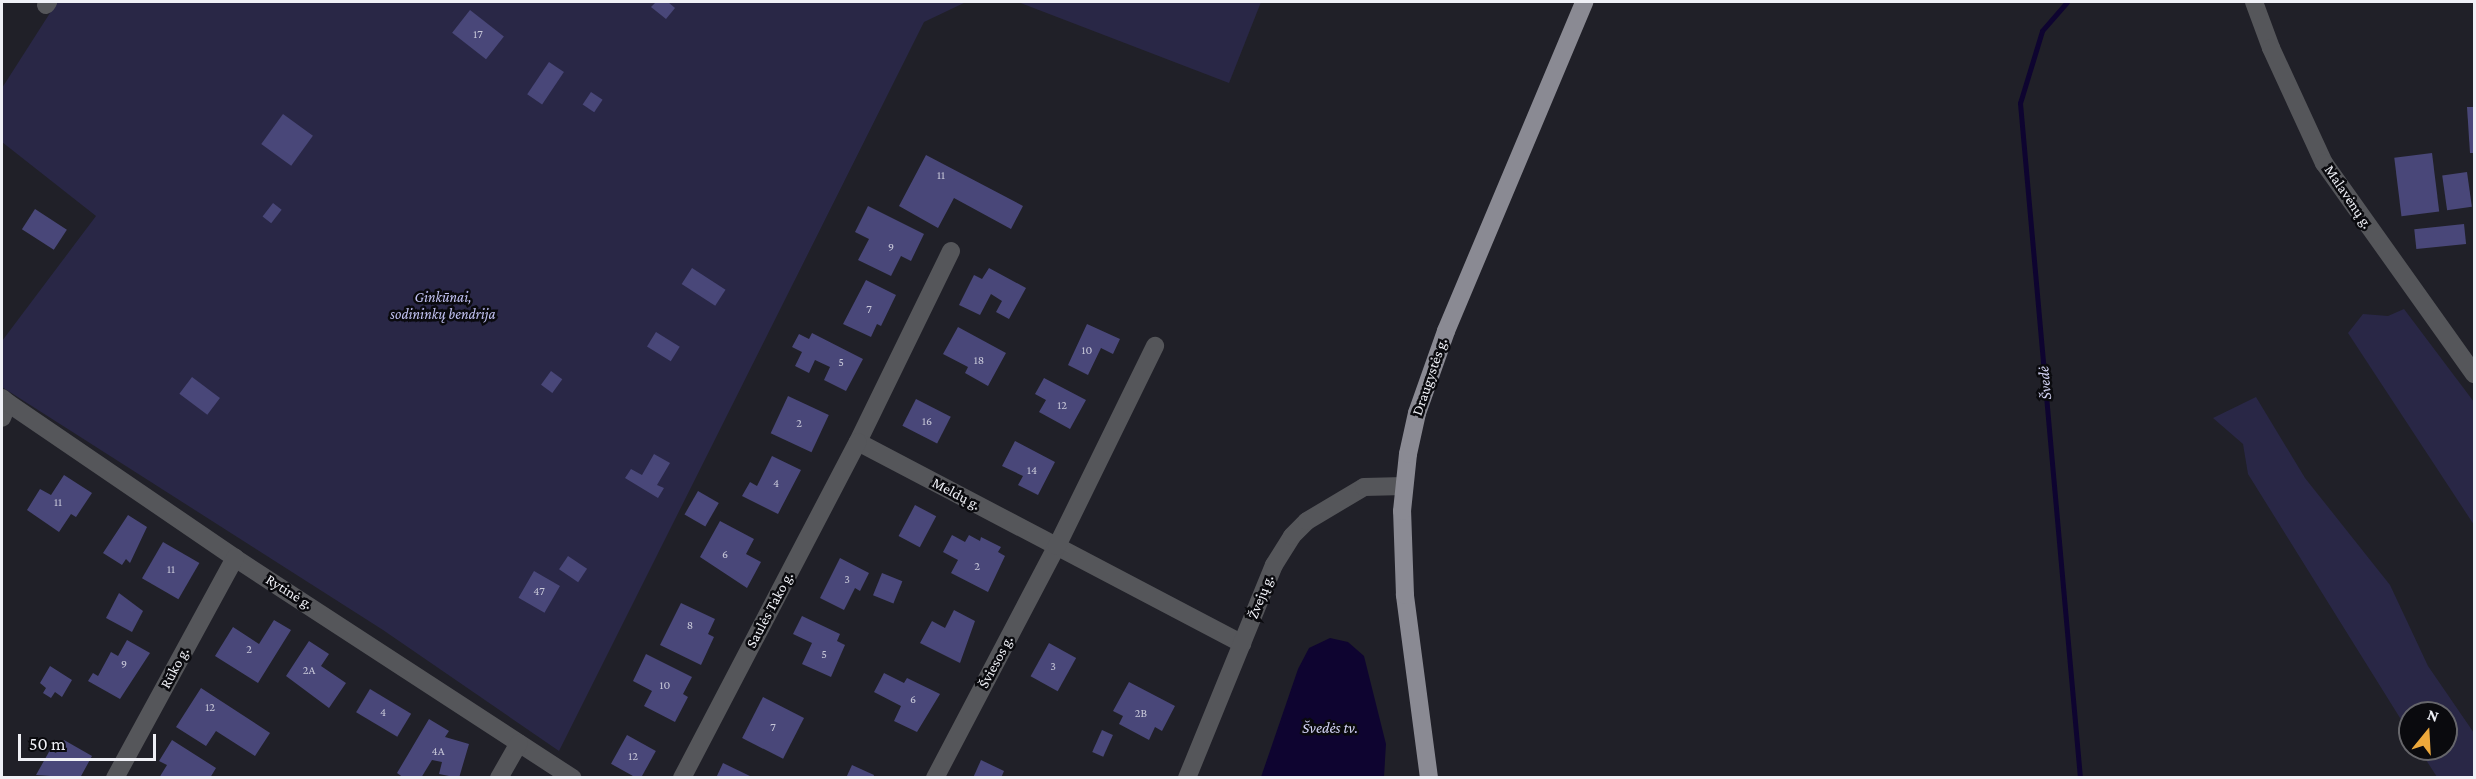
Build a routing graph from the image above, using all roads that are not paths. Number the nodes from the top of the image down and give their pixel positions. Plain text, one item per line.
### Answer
1 (1584, 2) edge
2 (2254, 2) edge
3 (951, 251) dead end
4 (1155, 346) dead end
5 (2475, 374) edge
6 (4, 406) edge
7 (858, 442) junction
8 (1404, 486) junction
9 (1057, 546) junction
10 (235, 558) junction
11 (1242, 644) junction
12 (519, 743) junction
13 (116, 777) edge
14 (499, 777) edge
15 (573, 777) edge
16 (682, 777) edge
17 (935, 777) edge
18 (1187, 777) edge
19 (1429, 777) edge

1 - 8 main road, Draugystės g.
2 - 5 street, Malavėnų g.
3 - 7 street
4 - 9 street, Šviesos g.
6 - 10 street, Rytinė g.
7 - 9 street, Meldų g.
7 - 16 street, Saulės Tako g.
8 - 11 street, Žvejų g.
8 - 19 main road, Draugystės g.
9 - 11 street, Meldų g.
9 - 17 street, Šviesos g.
10 - 12 street, Rytinė g.
10 - 13 street, Rūko g.
11 - 18 street, Žvejų g.
12 - 14 street
12 - 15 street, Rytinė g.

